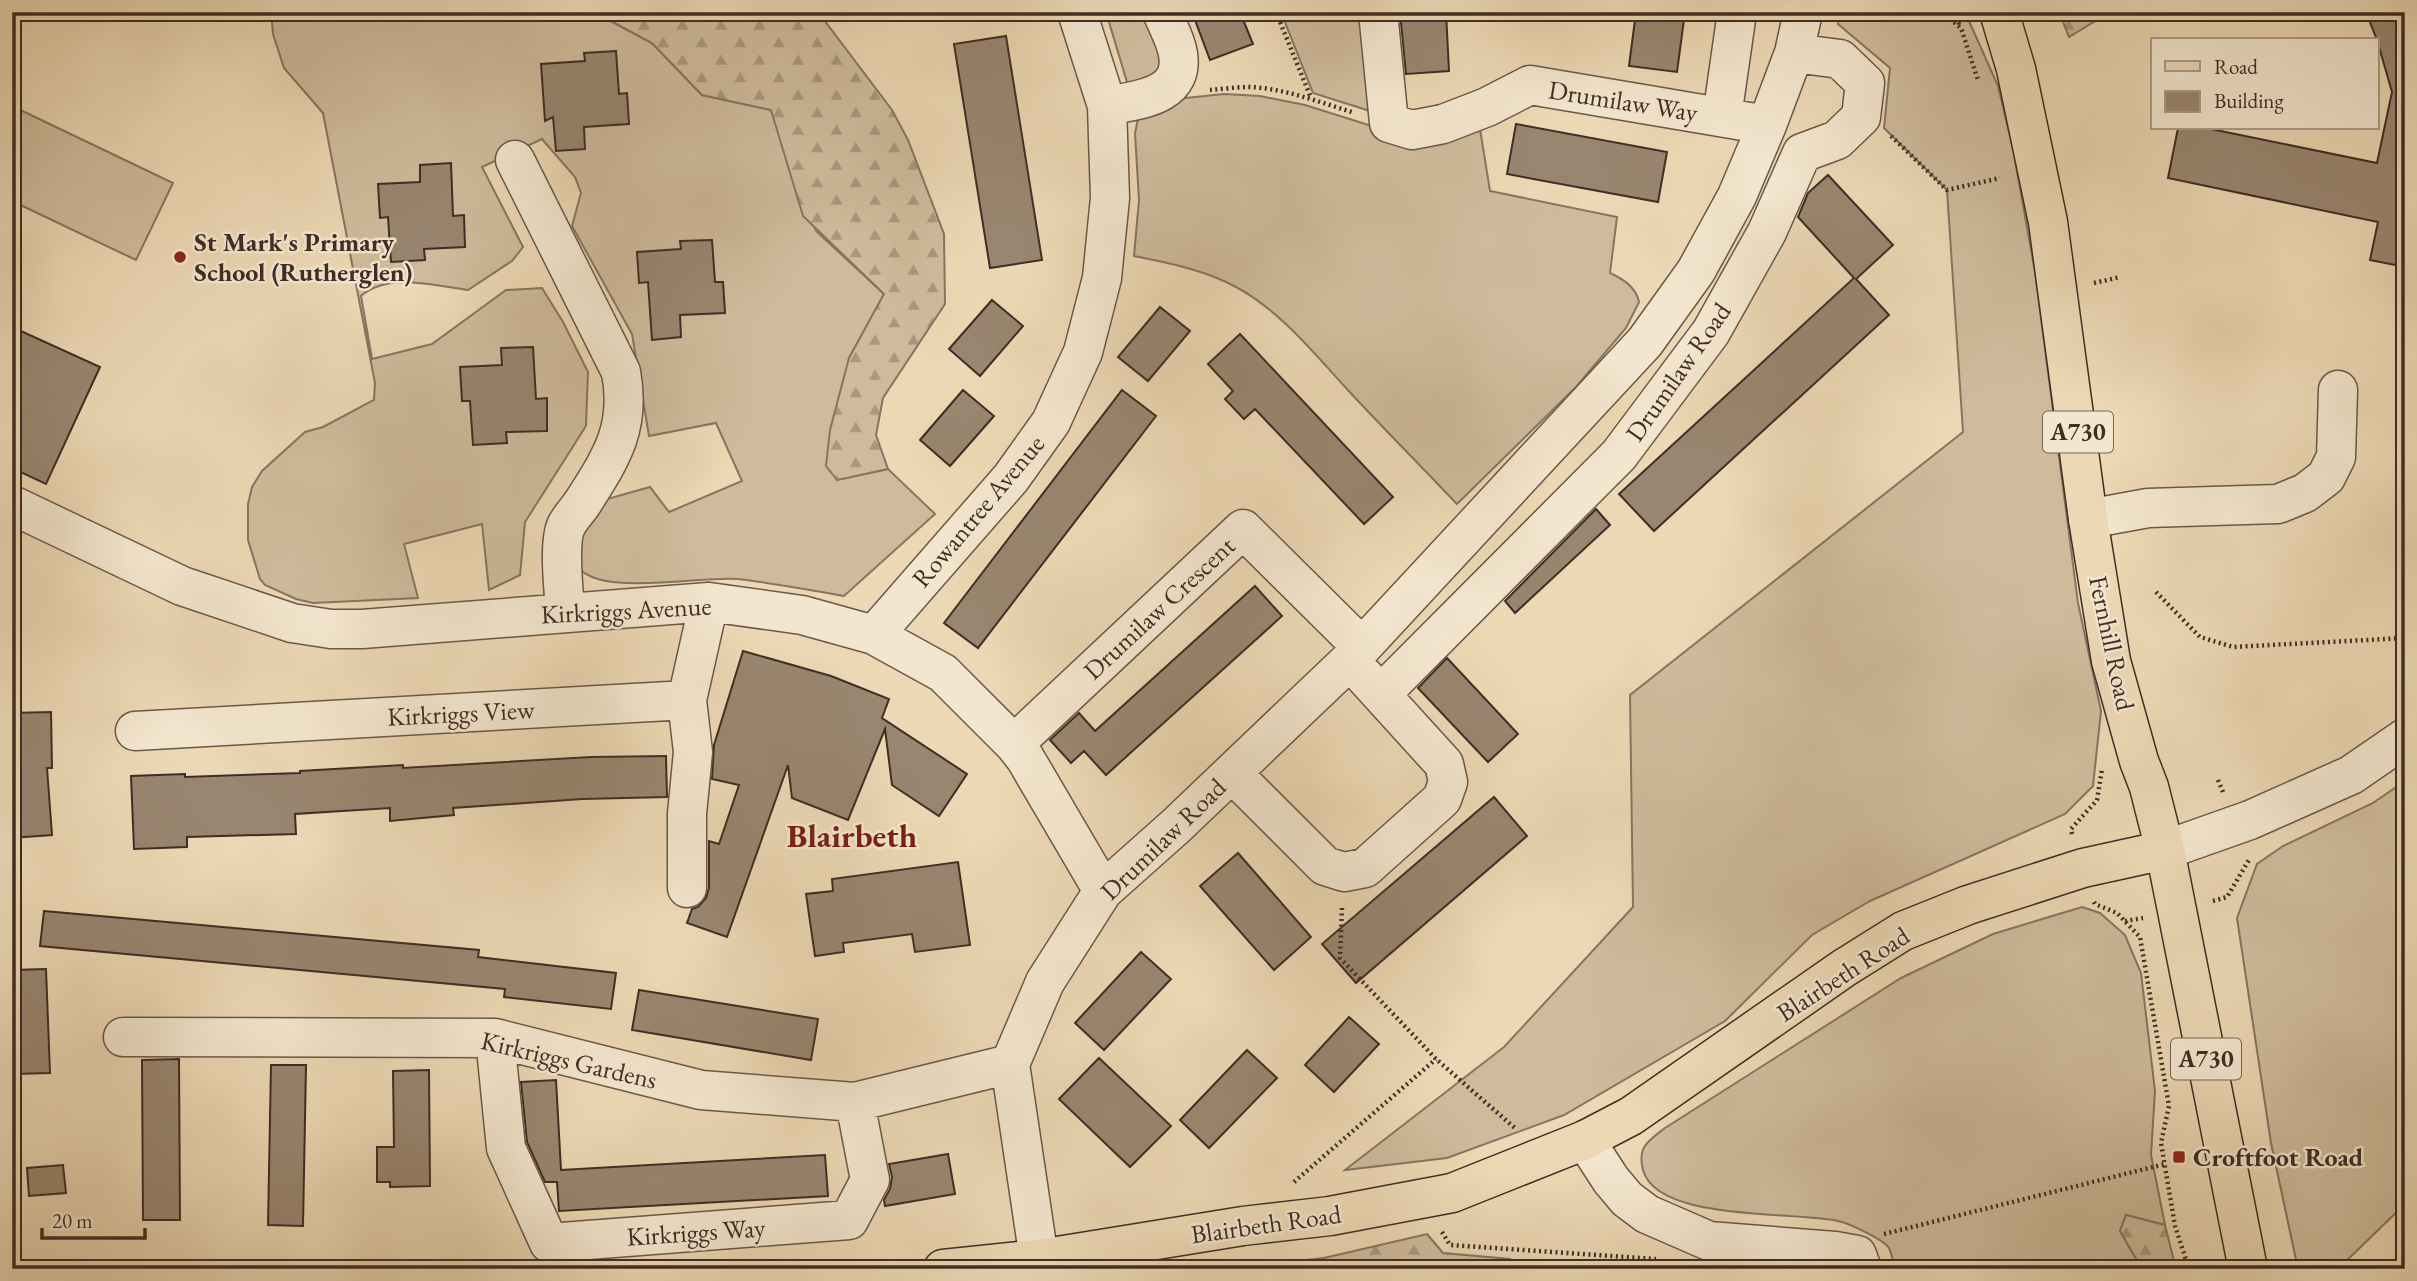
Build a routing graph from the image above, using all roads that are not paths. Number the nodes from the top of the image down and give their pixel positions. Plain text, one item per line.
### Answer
1 (1077, 12) edge
2 (1162, 12) edge
3 (1378, 12) edge
4 (1737, 12) edge
5 (1803, 12) edge
6 (1999, 12) edge
7 (1794, 53) junction
8 (1107, 106) junction
9 (1722, 117) junction
10 (1768, 125) junction
11 (515, 160) dead end
12 (2338, 390) dead end
13 (12, 505) edge
14 (2088, 519) junction
15 (709, 602) junction
16 (565, 612) junction
17 (874, 635) junction
18 (1355, 654) junction
19 (1381, 694) junction
20 (687, 700) junction
21 (135, 731) dead end
22 (2405, 738) edge
23 (1014, 744) junction
24 (1232, 773) junction
25 (2165, 850) junction
26 (687, 888) dead end
27 (1103, 891) junction
28 (123, 1037) dead end
29 (495, 1038) junction
30 (1010, 1065) junction
31 (855, 1102) junction
32 (1585, 1140) junction
33 (1039, 1259) junction
34 (1860, 1262) edge
35 (943, 1269) edge
36 (2248, 1269) edge

1 - 8 street, Rowantree Avenue
2 - 8 street
3 - 9 street, Drumilaw Way
4 - 9 street
5 - 7 street, Drumilaw Road
6 - 14 main road, Fernhill Road / A730
7 - 10 street, Drumilaw Road
7 - 19 street, Drumilaw Road
8 - 17 street, Rowantree Avenue
9 - 10 street, Drumilaw Way
10 - 18 street, Drumilaw Road
11 - 16 street
12 - 14 street
13 - 16 street, Kirkriggs Avenue
14 - 25 main road, Fernhill Road / A730
15 - 16 street, Kirkriggs Avenue
15 - 17 street, Kirkriggs Avenue
15 - 20 street
17 - 23 street, Kirkriggs Avenue
18 - 19 street
18 - 23 street, Drumilaw Crescent
18 - 24 street, Drumilaw Road
19 - 24 street, Drumilaw Road
20 - 21 street, Kirkriggs View
20 - 26 street
22 - 25 street
23 - 27 street, Kirkriggs Avenue
24 - 27 street, Drumilaw Road
25 - 32 main road, Blairbeth Road
25 - 36 main road, Fernhill Road / A730
27 - 30 street, Drumilaw Road
28 - 29 street, Kirkriggs Gardens
29 - 31 street, Kirkriggs Gardens
29 - 31 street, Kirkriggs Way
30 - 31 street, Kirkriggs Gardens
30 - 33 street
32 - 33 main road, Blairbeth Road
32 - 34 street
33 - 35 main road, Blairbeth Road

